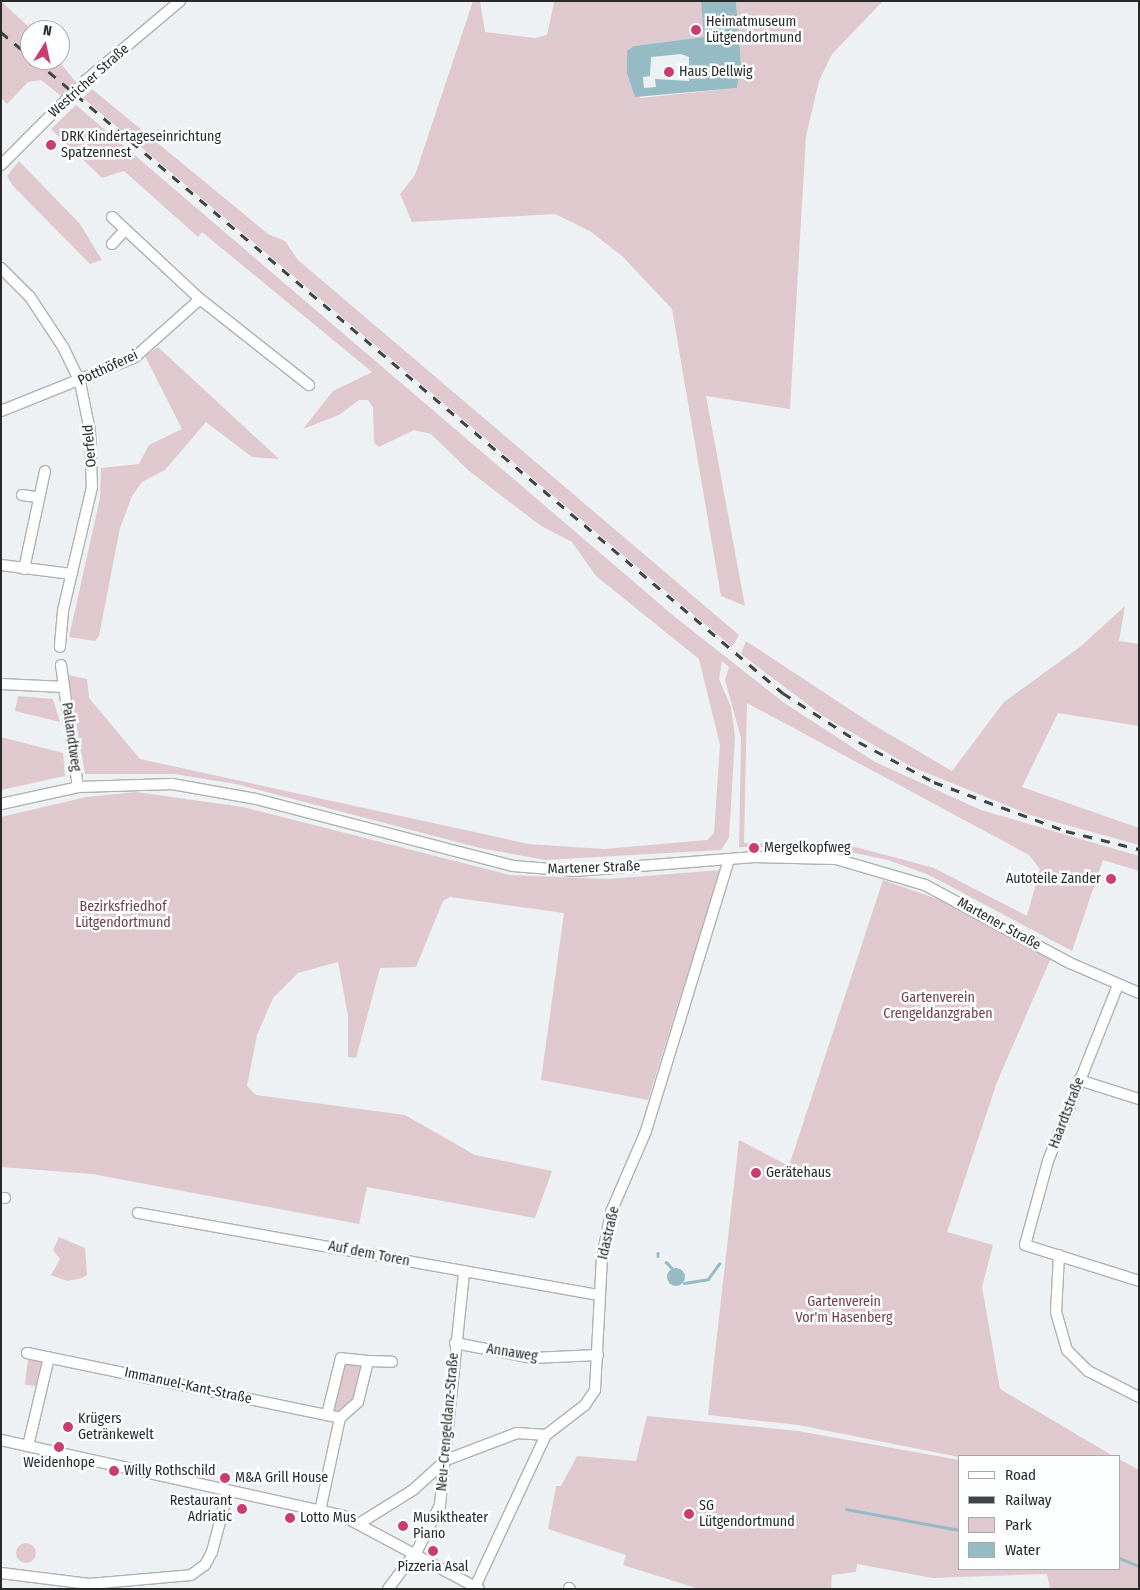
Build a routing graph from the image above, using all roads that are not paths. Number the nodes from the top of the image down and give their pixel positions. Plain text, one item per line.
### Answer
1 (180, 1) edge
2 (1, 165) edge
3 (112, 217) dead end
4 (126, 230) junction
5 (112, 244) dead end
6 (1, 268) edge
7 (200, 299) junction
8 (80, 382) junction
9 (309, 385) dead end
10 (1, 411) edge
11 (45, 471) dead end
12 (22, 495) dead end
13 (37, 497) junction
14 (1, 565) edge
15 (24, 569) junction
16 (71, 574) junction
17 (60, 647) dead end
18 (60, 665) dead end
19 (1, 684) edge
20 (64, 688) junction
21 (78, 787) junction
22 (1, 804) edge
23 (730, 859) junction
24 (1118, 985) junction
25 (1139, 993) edge
26 (1079, 1080) junction
27 (1139, 1099) edge
28 (138, 1213) dead end
29 (1059, 1255) junction
30 (464, 1271) junction
31 (1139, 1281) edge
32 (600, 1295) junction
33 (455, 1343) junction
34 (27, 1353) dead end
35 (598, 1355) junction
36 (49, 1357) junction
37 (368, 1361) junction
38 (392, 1362) dead end
39 (1139, 1397) edge
40 (327, 1415) junction
41 (340, 1418) junction
42 (546, 1435) junction
43 (1, 1440) edge
44 (28, 1446) junction
45 (446, 1460) junction
46 (424, 1481) junction
47 (442, 1488) junction
48 (228, 1491) junction
49 (320, 1511) junction
50 (360, 1523) junction
51 (416, 1553) junction
52 (1, 1573) edge
53 (477, 1588) edge
54 (388, 1589) edge

1 - 2 street, Westricher Straße
3 - 4 street
4 - 5 street
4 - 7 street
6 - 8 street, Oerfeld
7 - 8 street, Potthöferei
7 - 9 street
8 - 10 street, Potthöferei
8 - 16 street, Oerfeld
11 - 13 street
12 - 13 street
13 - 15 street
14 - 15 street
15 - 16 street
16 - 17 street, Oerfeld
18 - 20 street, Pallandtweg
19 - 20 street, Pallandtweg
20 - 21 street, Pallandtweg
21 - 22 street, Martener Straße
21 - 23 street, Martener Straße
23 - 24 street, Martener Straße
23 - 32 street, Idastraße
24 - 25 street, Martener Straße
24 - 26 street, Haardtstraße
26 - 27 street
26 - 29 street, Haardtstraße
28 - 30 street, Auf dem Toren
29 - 31 street
29 - 39 street
30 - 32 street, Auf dem Toren
30 - 33 street, Neu-Crengeldanz-Straße
32 - 35 street, Idastraße
33 - 35 street, Annaweg
33 - 45 street, Neu-Crengeldanz-Straße
34 - 36 street, Immanuel-Kant-Straße
35 - 42 street, Idastraße
36 - 40 street, Immanuel-Kant-Straße
36 - 44 street
37 - 38 street
37 - 40 street
37 - 41 street
40 - 41 street, Immanuel-Kant-Straße
41 - 49 street
42 - 45 street
42 - 53 street, Idastraße
43 - 44 street
44 - 48 street
45 - 46 street
45 - 47 street, Neu-Crengeldanz-Straße
46 - 47 street
46 - 50 street
47 - 51 street, Neu-Crengeldanz-Straße
48 - 49 street
48 - 52 street
49 - 50 street
50 - 51 street
51 - 53 street
51 - 54 street, Neu-Crengeldanz-Straße

